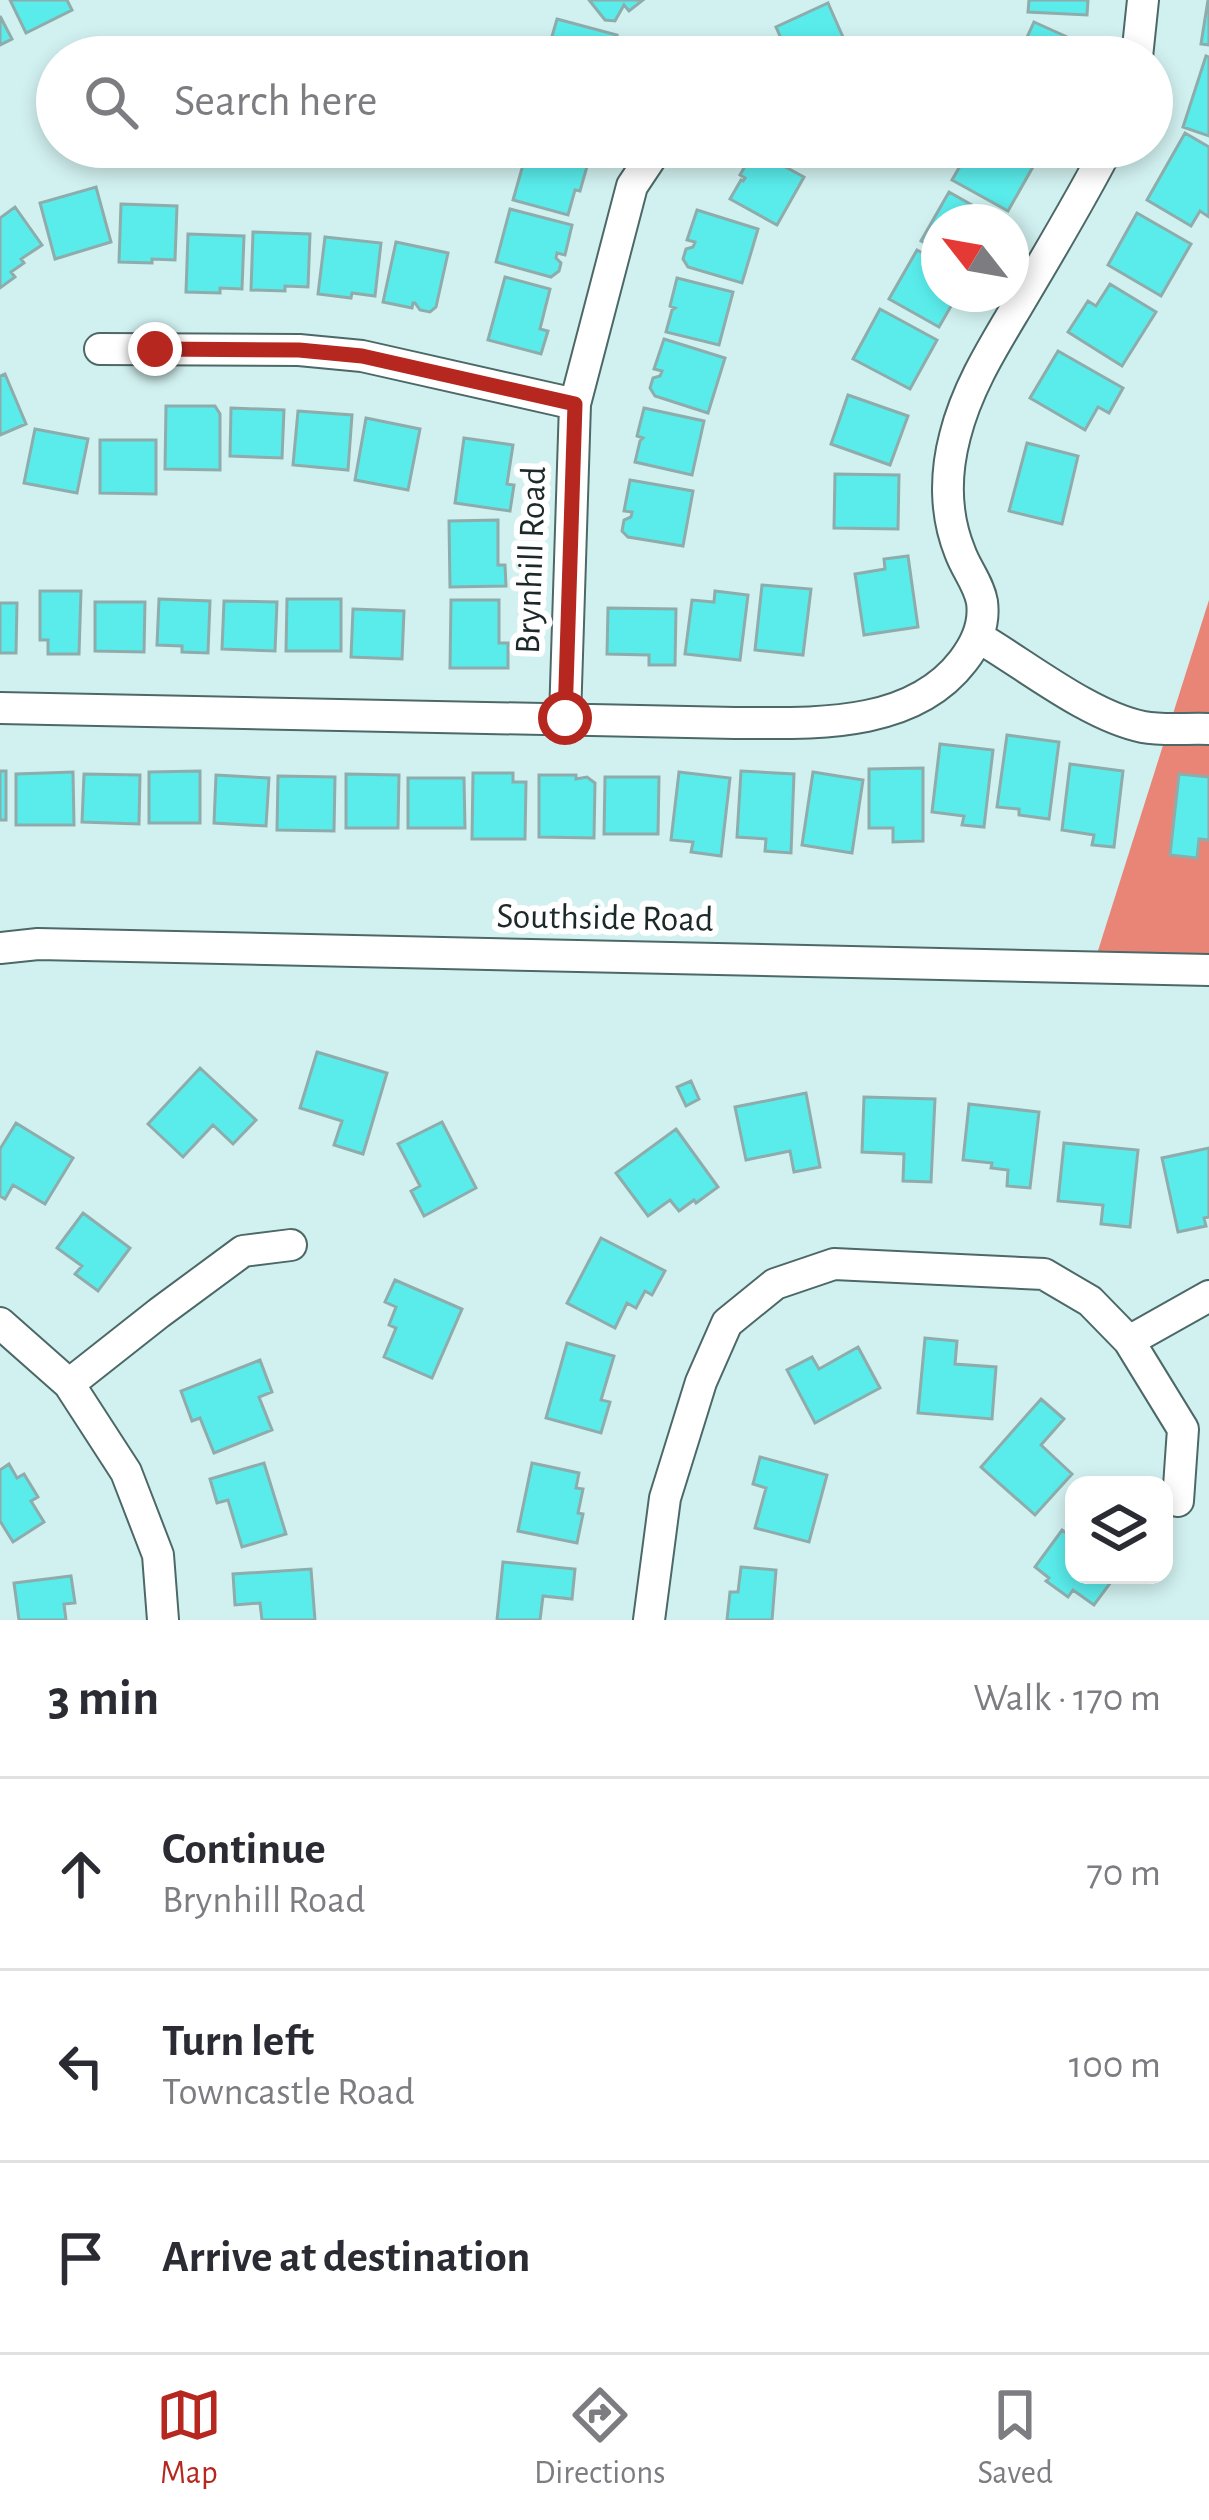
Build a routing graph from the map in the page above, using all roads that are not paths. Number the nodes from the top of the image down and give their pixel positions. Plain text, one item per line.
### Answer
1 (1143, 0) edge
2 (1139, 36) edge
3 (644, 168) edge
4 (1096, 168) edge
5 (100, 349) dead end
6 (575, 404) junction
7 (979, 637) junction
8 (0, 708) edge
9 (565, 718) junction
10 (1209, 728) edge
11 (0, 948) edge
12 (1209, 970) edge
13 (291, 1245) dead end
14 (1209, 1296) edge
15 (0, 1323) edge
16 (1130, 1341) junction
17 (69, 1384) junction
18 (1178, 1502) dead end
19 (163, 1620) edge
20 (649, 1620) edge

1 - 2 street
3 - 6 street, Brynhill Road
4 - 7 street
5 - 6 street
6 - 9 street, Brynhill Road
7 - 9 street
7 - 10 street
8 - 9 street
11 - 12 street, Southside Road
13 - 17 street
14 - 16 street
15 - 17 street
16 - 18 street
16 - 20 street
17 - 19 street

